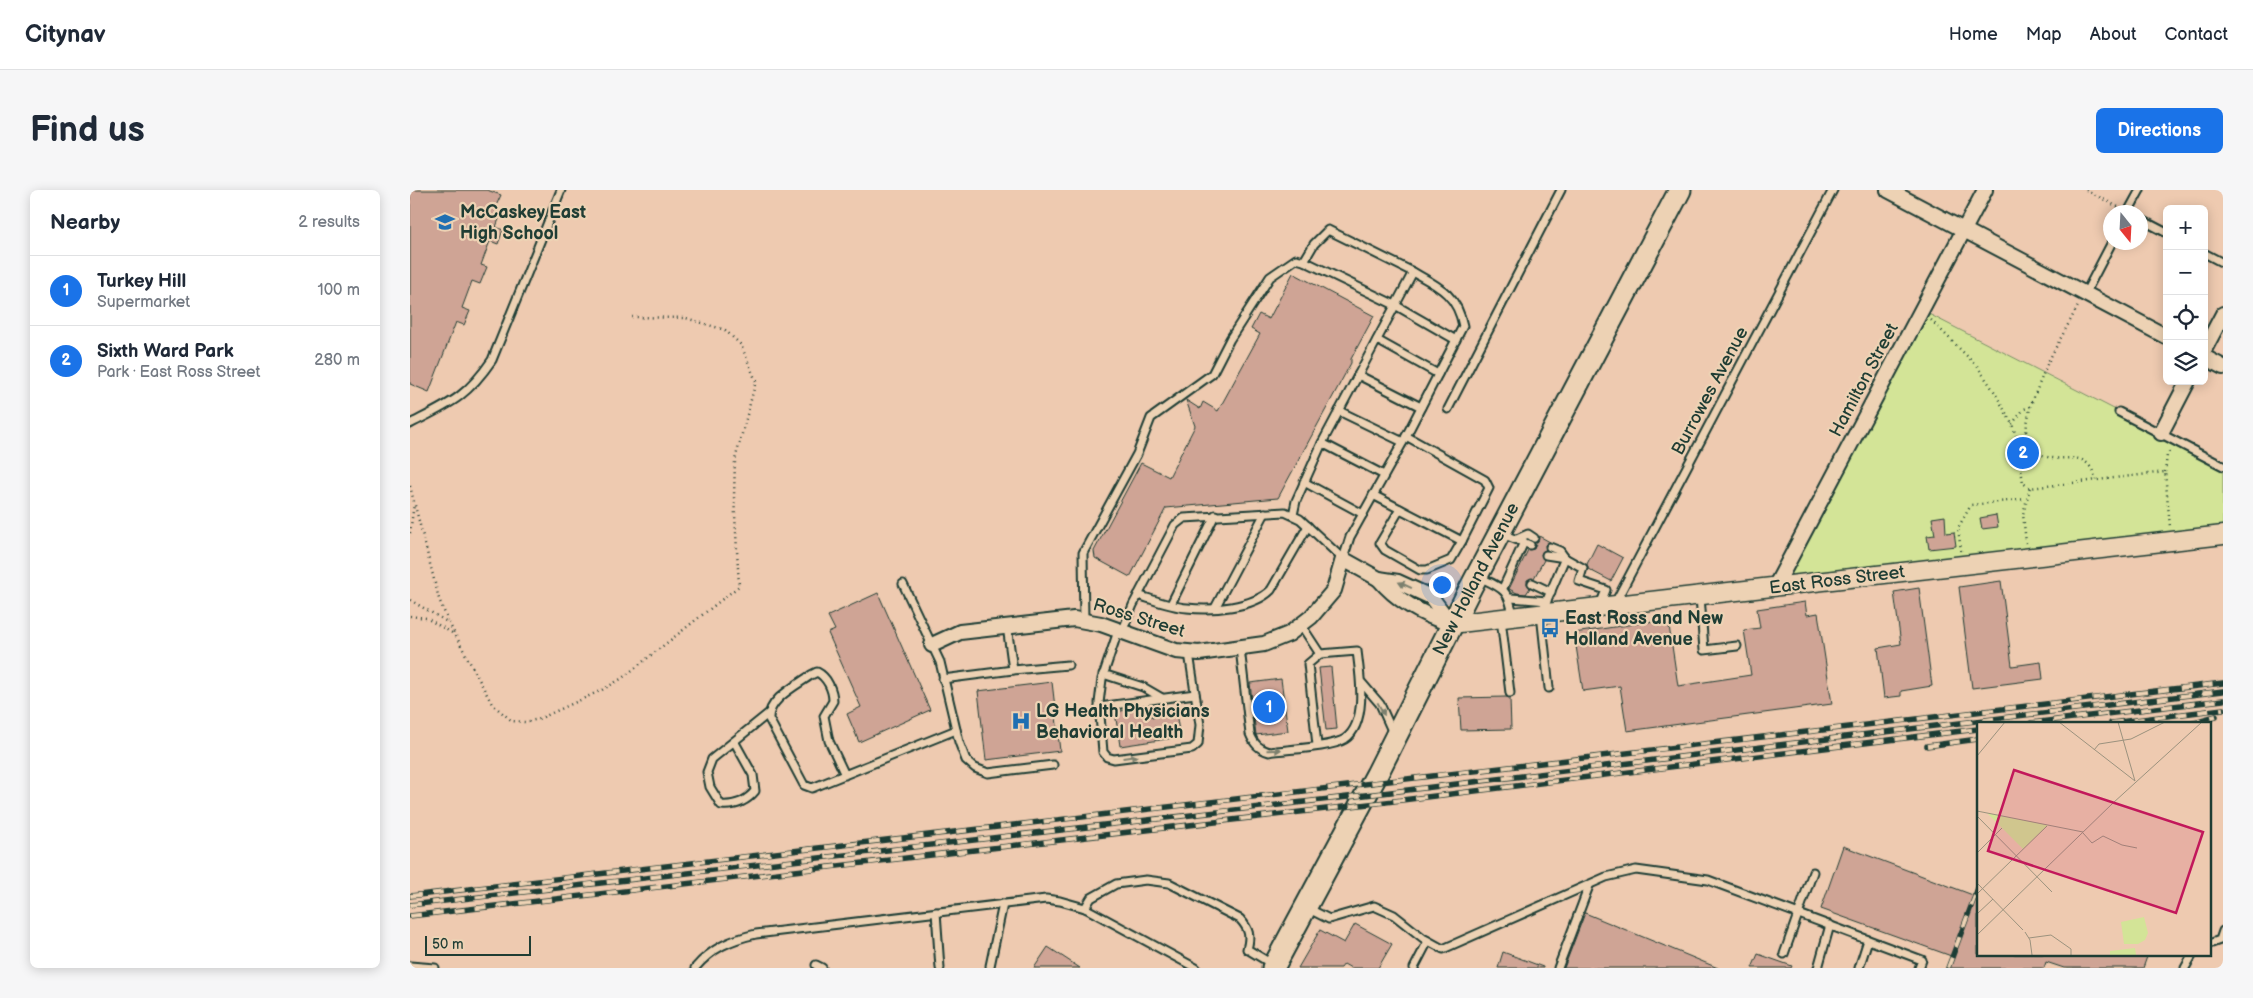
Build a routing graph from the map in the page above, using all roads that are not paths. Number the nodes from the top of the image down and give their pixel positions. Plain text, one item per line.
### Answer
1 (561, 190) edge
2 (1561, 190) edge
3 (1680, 190) edge
4 (1833, 190) edge
5 (1888, 190) edge
6 (1985, 190) edge
7 (2140, 190) edge
8 (2132, 205) edge
9 (2148, 223) edge
10 (1964, 230) junction
11 (2163, 231) edge
12 (2108, 250) edge
13 (2208, 255) edge
14 (1304, 261) junction
15 (2223, 263) edge
16 (1413, 272) junction
17 (2085, 294) junction
18 (1395, 305) junction
19 (2223, 314) edge
20 (2163, 335) edge
21 (1376, 340) junction
22 (1456, 340) junction
23 (2208, 342) edge
24 (2208, 359) edge
25 (2223, 367) edge
26 (1438, 374) junction
27 (1358, 375) junction
28 (2186, 385) edge
29 (1421, 407) junction
30 (1448, 410) dead end
31 (1339, 411) junction
32 (2119, 412) dead end
33 (410, 424) edge
34 (2161, 433) dead end
35 (1404, 439) junction
36 (1322, 443) junction
37 (2223, 466) edge
38 (1384, 475) junction
39 (1304, 482) junction
40 (1373, 495) junction
41 (1400, 509) junction
42 (1265, 513) junction
43 (1363, 514) junction
44 (1215, 515) junction
45 (1293, 515) junction
46 (1308, 526) junction
47 (2223, 534) edge
48 (1534, 538) dead end
49 (1518, 540) junction
50 (1462, 541) junction
51 (1550, 547) dead end
52 (1546, 555) dead end
53 (1565, 558) junction
54 (1343, 559) junction
55 (1477, 575) junction
56 (1532, 583) dead end
57 (903, 584) dead end
58 (1775, 587) junction
59 (1503, 588) junction
60 (1551, 592) junction
61 (1138, 595) junction
62 (1700, 596) junction
63 (1511, 598) junction
64 (1171, 604) junction
65 (1606, 606) junction
66 (1215, 608) junction
67 (1544, 608) junction
68 (1507, 618) junction
69 (1084, 620) junction
70 (1451, 624) junction
71 (1007, 626) junction
72 (1301, 626) junction
73 (1120, 632) junction
74 (932, 645) junction
75 (1738, 646) dead end
76 (1240, 648) junction
77 (1189, 653) junction
78 (1320, 654) junction
79 (1068, 665) dead end
80 (1013, 670) junction
81 (1104, 674) junction
82 (943, 678) junction
83 (1362, 683) junction
84 (1550, 688) dead end
85 (1510, 693) dead end
86 (1195, 694) junction
87 (1162, 698) junction
88 (1099, 707) junction
89 (769, 713) junction
90 (956, 730) junction
91 (1395, 739) junction
92 (734, 741) junction
93 (1316, 745) junction
94 (1053, 765) dead end
95 (845, 775) junction
96 (1813, 872) dead end
97 (1588, 886) junction
98 (1003, 904) junction
99 (1306, 907) junction
100 (1085, 908) junction
101 (936, 912) junction
102 (1798, 914) junction
103 (1830, 925) junction
104 (2223, 931) edge
105 (1868, 940) junction
106 (2222, 940) edge
107 (1428, 941) junction
108 (2210, 944) edge
109 (1784, 954) dead end
110 (2192, 956) edge
111 (410, 966) edge
112 (990, 966) dead end
113 (1274, 967) edge
114 (435, 968) edge
115 (695, 968) edge
116 (940, 968) edge
117 (1196, 968) edge
118 (1414, 968) edge
119 (1558, 968) edge
120 (1818, 968) edge
121 (1859, 968) edge
122 (1919, 968) edge
123 (2184, 968) edge

1 - 33 lane
2 - 30 lane
3 - 49 main road, New Holland Avenue
4 - 65 lane, Burrowes Avenue
5 - 10 street
6 - 10 street, Hamilton Street
7 - 8 lane
9 - 11 lane
10 - 17 street
10 - 58 street, Hamilton Street
12 - 17 lane
13 - 15 lane
14 - 16 lane
14 - 18 lane
14 - 69 lane
16 - 18 lane
16 - 22 lane
17 - 20 street
18 - 21 lane
18 - 22 lane
19 - 23 street
21 - 26 lane
21 - 27 lane
22 - 26 lane
24 - 25 street
26 - 29 lane
27 - 29 lane
27 - 31 lane
28 - 34 street
29 - 35 lane
31 - 35 lane
31 - 36 lane
32 - 37 lane
35 - 38 lane
35 - 50 lane
36 - 38 lane
36 - 39 lane
38 - 40 lane
39 - 43 lane
39 - 45 lane
40 - 41 lane
40 - 43 lane
41 - 50 lane
41 - 50 lane
42 - 44 lane
42 - 45 lane
42 - 66 lane
43 - 54 lane
44 - 61 lane
44 - 64 lane
45 - 46 lane
46 - 54 lane
46 - 66 lane
47 - 58 street, East Ross Street
48 - 49 lane
49 - 55 main road, New Holland Avenue
49 - 59 lane
51 - 53 lane
52 - 53 lane
53 - 60 lane
53 - 65 lane
54 - 70 street
54 - 72 street, Ross Street
55 - 59 lane
55 - 70 main road, New Holland Avenue
56 - 60 lane
57 - 74 lane
58 - 62 street, East Ross Street
59 - 63 lane
60 - 67 lane
61 - 64 lane
61 - 73 lane
62 - 65 street, East Ross Street
62 - 75 lane
63 - 67 lane
63 - 68 lane
64 - 66 lane
65 - 67 street, East Ross Street
67 - 68 street, East Ross Street
67 - 84 lane
68 - 70 street, East Ross Street
68 - 85 lane
69 - 71 street, Ross Street
69 - 73 street, Ross Street
70 - 91 main road, New Holland Avenue
71 - 74 street, Ross Street
71 - 80 lane
72 - 76 street, Ross Street
72 - 78 lane
73 - 77 street, Ross Street
73 - 81 lane
74 - 82 lane
76 - 77 street, Ross Street
76 -> 93 lane
77 - 86 lane
78 - 83 lane
78 - 93 lane
79 - 80 lane
80 - 82 lane
81 - 87 lane
81 - 88 lane
82 - 90 lane
83 -> 91 lane
83 - 93 lane
86 - 87 lane
88 -> 86 lane
87 - 88 lane
89 - 92 lane
89 - 95 lane
89 - 95 lane
90 - 94 lane
90 - 95 lane
91 - 99 main road, New Holland Avenue
92 - 92 lane
96 - 102 lane
97 - 102 lane
97 - 107 lane
97 - 119 lane
98 - 100 lane
98 - 101 lane
98 - 112 lane
99 - 107 lane
99 - 113 main road, New Holland Avenue
100 - 113 lane
100 - 117 lane
101 - 115 lane
101 - 116 lane
102 - 103 lane
102 - 109 lane
103 - 105 lane
103 - 120 lane
104 - 106 lane
105 - 121 lane
105 - 122 lane
106 - 108 lane
107 - 118 lane
110 - 123 lane
111 - 114 lane

